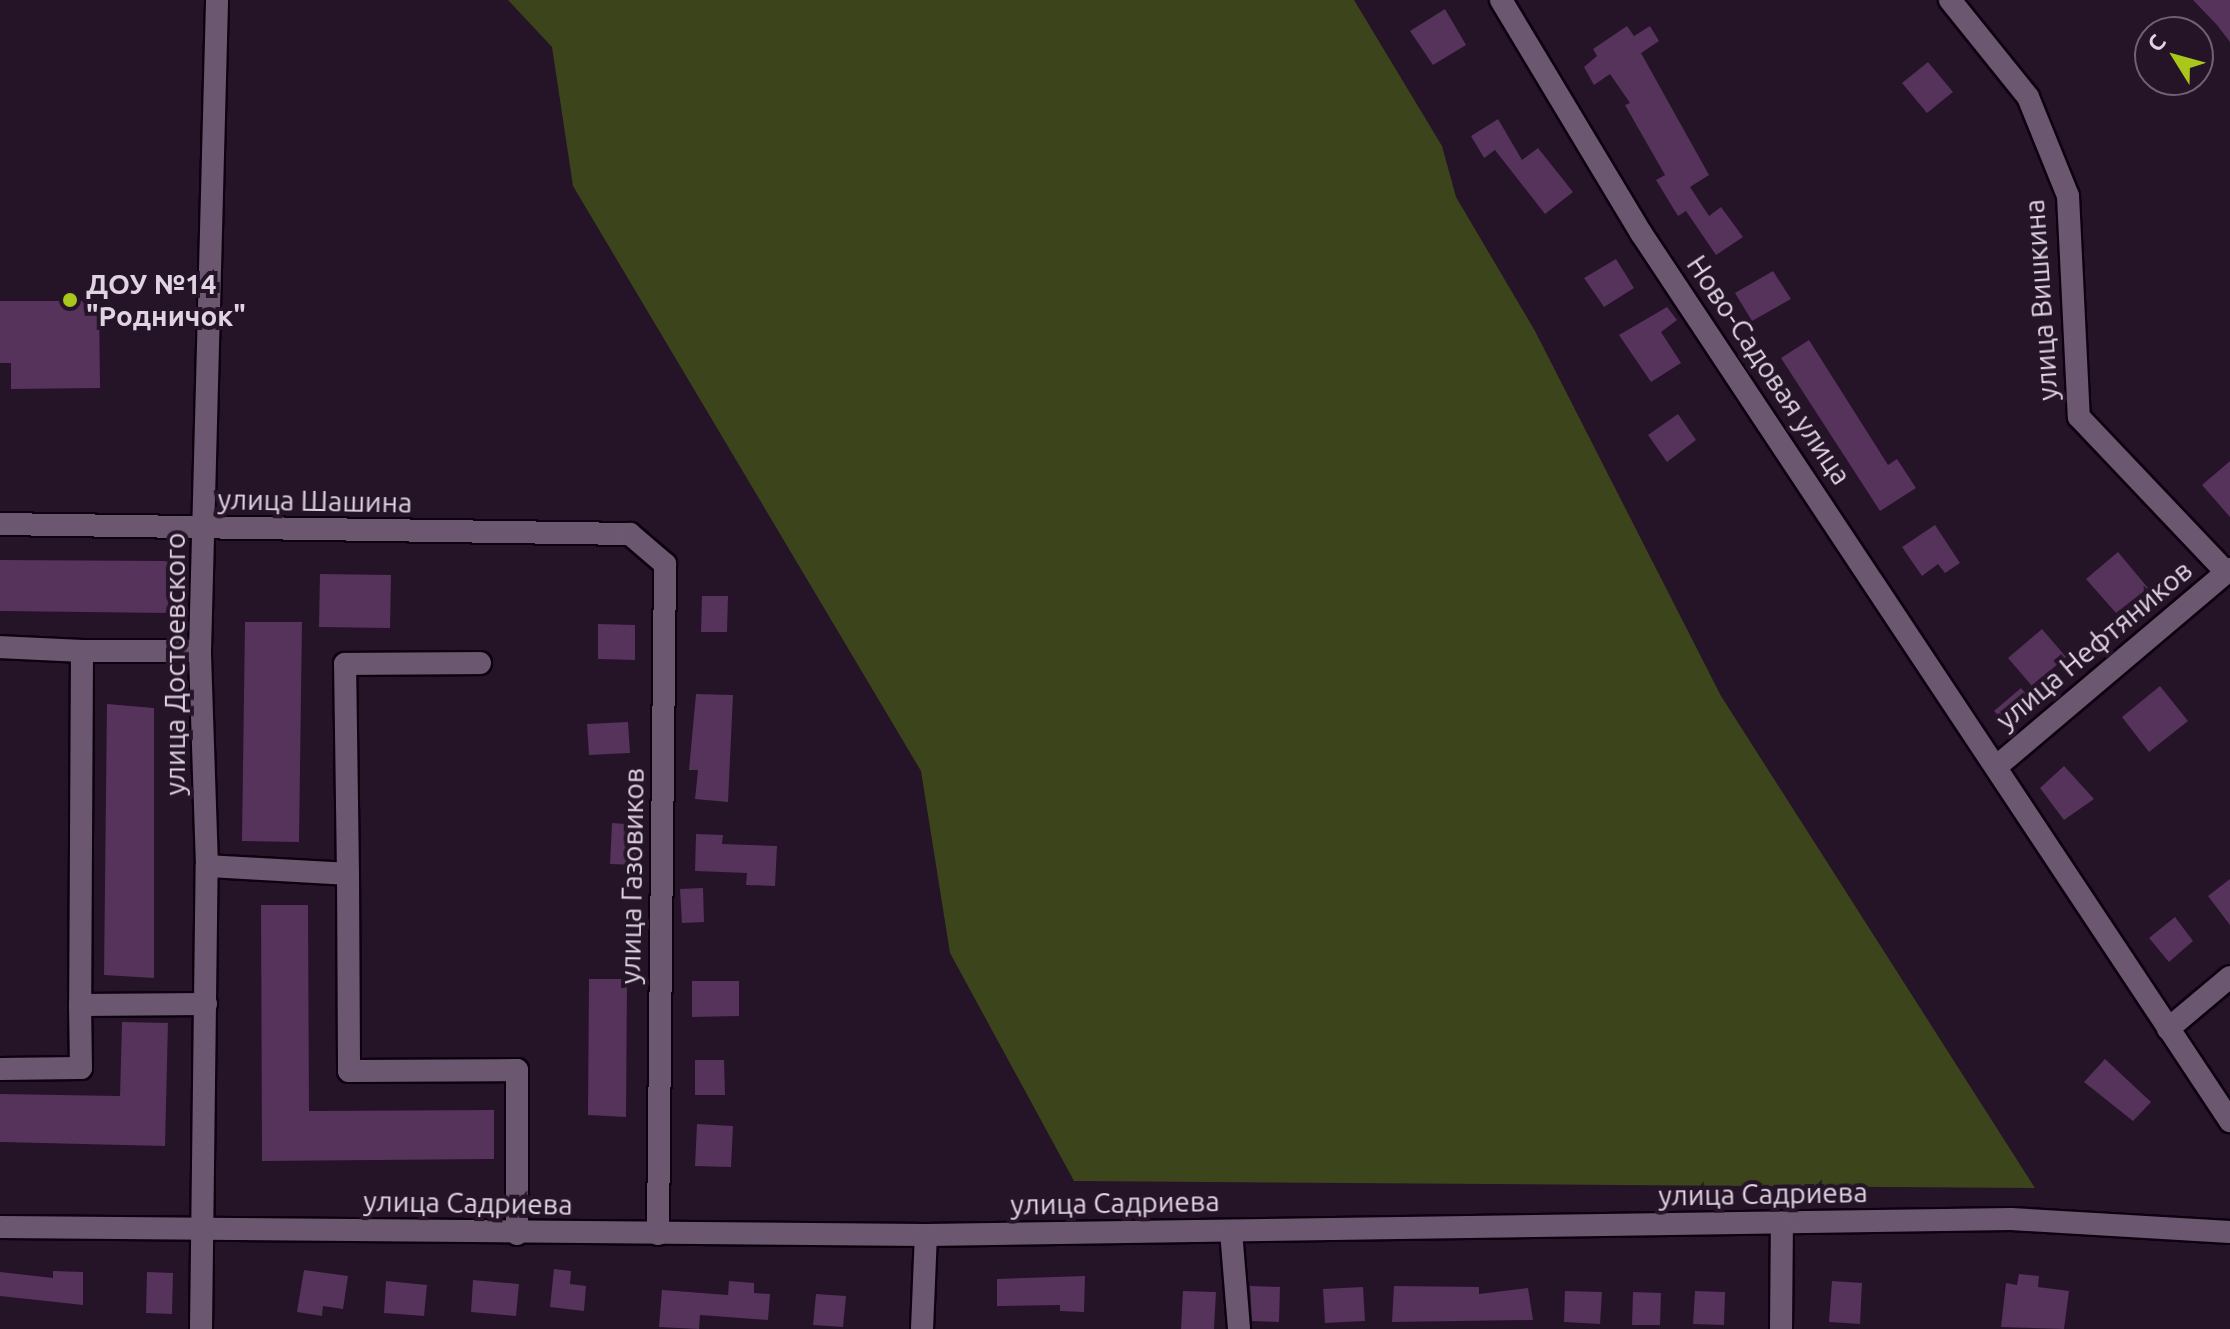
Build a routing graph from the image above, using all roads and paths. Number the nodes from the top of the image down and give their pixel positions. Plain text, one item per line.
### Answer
1 (217, 0) edge
2 (1501, 0) edge
3 (1950, 0) edge
4 (0, 524) edge
5 (205, 530) junction
6 (630, 534) joint
7 (2228, 571) edge
8 (0, 647) edge
9 (82, 651) junction
10 (200, 651) junction
11 (480, 663) dead end
12 (1996, 767) junction
13 (207, 866) junction
14 (348, 874) junction
15 (2230, 977) edge
16 (206, 1004) junction
17 (80, 1005) junction
18 (2168, 1029) junction
19 (0, 1069) edge
20 (2230, 1121) edge
21 (1782, 1224) junction
22 (0, 1227) edge
23 (205, 1230) junction
24 (1231, 1231) junction
25 (2230, 1232) edge
26 (517, 1234) junction
27 (658, 1234) junction
28 (926, 1235) junction
29 (201, 1329) edge
30 (922, 1329) edge
31 (1239, 1329) edge
32 (1781, 1329) edge

1 - 5 street, улица Достоевского
2 - 12 street, Ново-Садовая улица
3 - 7 street, улица Вишкина
4 - 5 street, улица Шашина
5 - 6 street, улица Шашина
5 - 10 street, улица Достоевского
6 - 27 street, улица Газовиков
7 - 12 street, улица Нефтяников
8 - 9 street
9 - 10 street
9 - 17 street
10 - 13 street, улица Достоевского
11 - 14 street
12 - 18 street, Ново-Садовая улица
13 - 14 street
13 - 16 street, улица Достоевского
14 - 26 street
15 - 18 street
16 - 17 street
16 - 23 street, улица Достоевского
17 - 19 street
18 - 20 street, Ново-Садовая улица
21 - 24 street, улица Садриева
21 - 25 street, улица Садриева
21 - 32 street
22 - 23 street, улица Садриева
23 - 26 street, улица Садриева
23 - 29 street, улица Достоевского
24 - 28 street, улица Садриева
24 - 31 street
26 - 27 street, улица Садриева
27 - 28 street, улица Садриева
28 - 30 street

